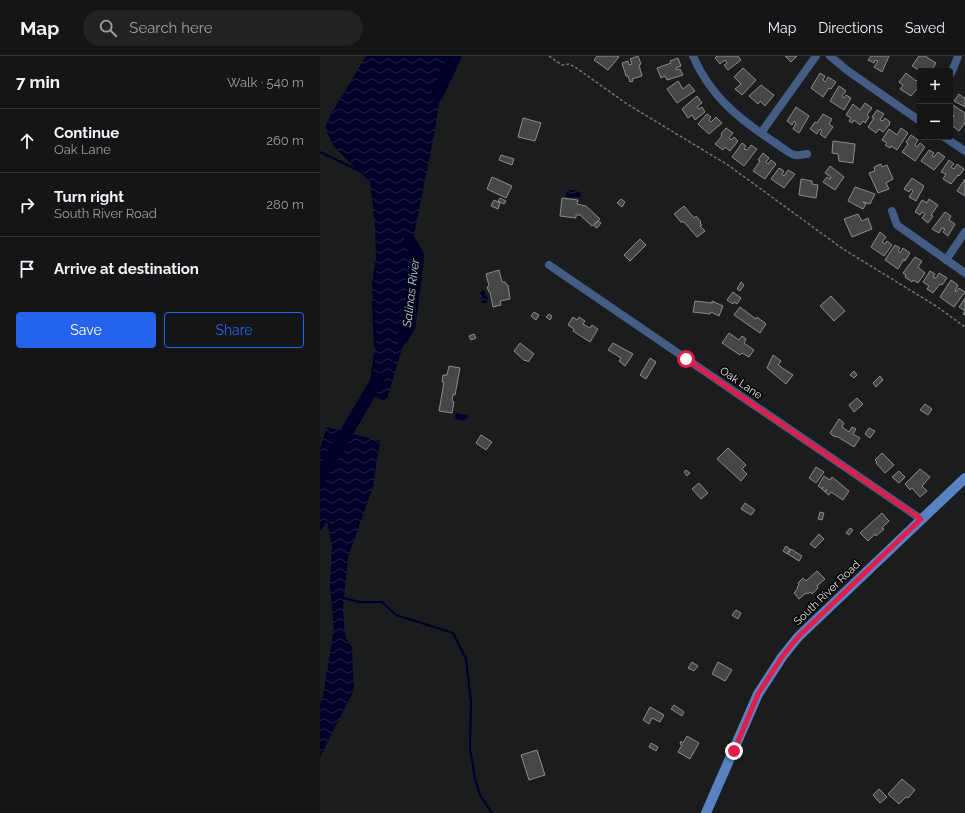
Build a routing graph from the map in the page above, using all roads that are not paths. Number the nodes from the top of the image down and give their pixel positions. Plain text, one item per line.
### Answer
1 (693, 56) edge
2 (816, 56) edge
3 (830, 56) edge
4 (958, 56) edge
5 (953, 70) edge
6 (917, 119) edge
7 (761, 133) junction
8 (948, 140) edge
9 (965, 151) edge
10 (807, 154) dead end
11 (892, 211) dead end
12 (965, 232) edge
13 (946, 260) junction
14 (549, 265) dead end
15 (965, 273) edge
16 (965, 478) edge
17 (921, 519) junction
18 (706, 813) edge

1 - 7 street
2 - 7 street
3 - 6 street
4 - 5 street
7 - 10 street
8 - 9 street
11 - 13 street
12 - 13 street
13 - 15 street
14 - 17 street, Oak Lane
16 - 17 main road, South River Road
17 - 18 main road, South River Road

